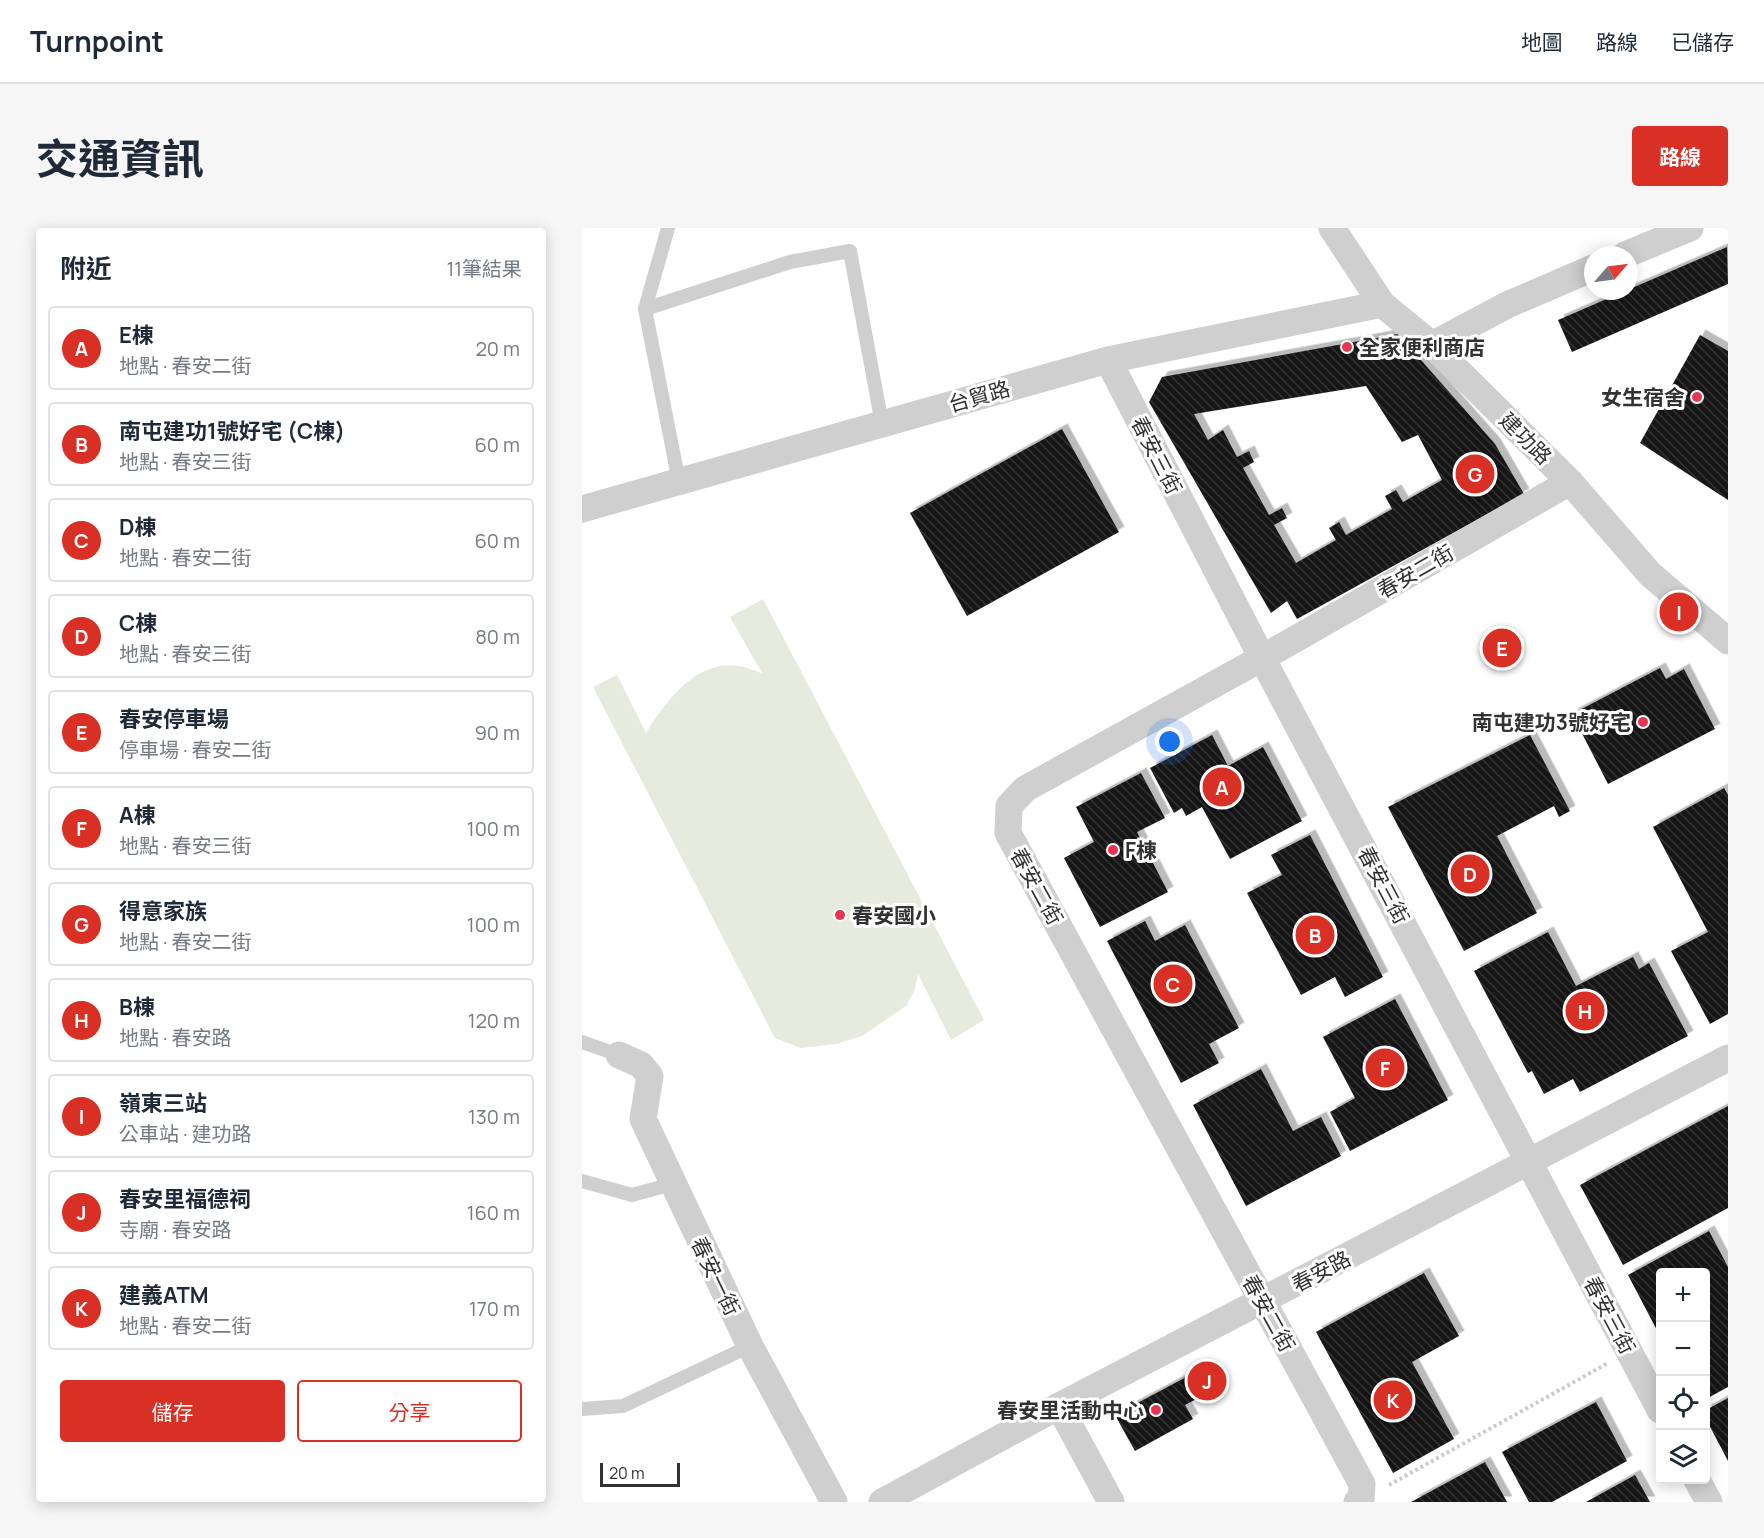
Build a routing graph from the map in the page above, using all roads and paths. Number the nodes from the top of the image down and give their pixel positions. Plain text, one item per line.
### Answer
1 (668, 228) edge
2 (1332, 228) edge
3 (1690, 228) edge
4 (1638, 250) edge
5 (1584, 272) edge
6 (1382, 304) junction
7 (645, 309) junction
8 (1432, 345) junction
9 (1108, 360) junction
10 (882, 424) junction
11 (680, 482) junction
12 (1570, 482) junction
13 (582, 509) edge
14 (1728, 642) edge
15 (1262, 658) junction
16 (582, 1042) edge
17 (620, 1055) joint
18 (1728, 1058) edge
19 (1529, 1161) junction
20 (582, 1181) edge
21 (672, 1184) junction
22 (1262, 1302) junction
23 (750, 1346) junction
24 (1629, 1351) junction
25 (1656, 1402) edge
26 (1059, 1406) junction
27 (582, 1409) edge
28 (1700, 1484) edge
29 (1359, 1501) edge
30 (834, 1502) edge
31 (882, 1502) edge
32 (1111, 1502) edge
33 (1709, 1502) edge

1 - 7 lane
2 - 6 street, 建功路
3 - 4 street
5 - 8 street
6 - 8 street, 建功路
6 - 9 street, 台貿路
7 - 10 lane
7 - 11 lane
8 - 12 street, 建功路
9 - 10 street, 台貿路
9 - 15 street, 春安三街
10 - 11 street, 台貿路
11 - 13 street, 台貿路
12 - 14 street, 建功路
12 - 15 street, 春安二街
15 - 19 street, 春安三街
15 - 22 street, 春安二街
16 - 17 lane
17 - 21 street, 春安一街
18 - 19 street, 春安路
19 - 22 street, 春安路
19 - 24 street, 春安三街
20 - 21 lane
21 - 23 street, 春安一街
22 - 26 street, 春安路
22 - 29 street, 春安二街
23 - 27 lane
23 - 30 street, 春安一街
24 - 25 street, 春安三街
24 - 29 path
26 - 31 street, 春安路
26 - 32 street
28 - 33 street

